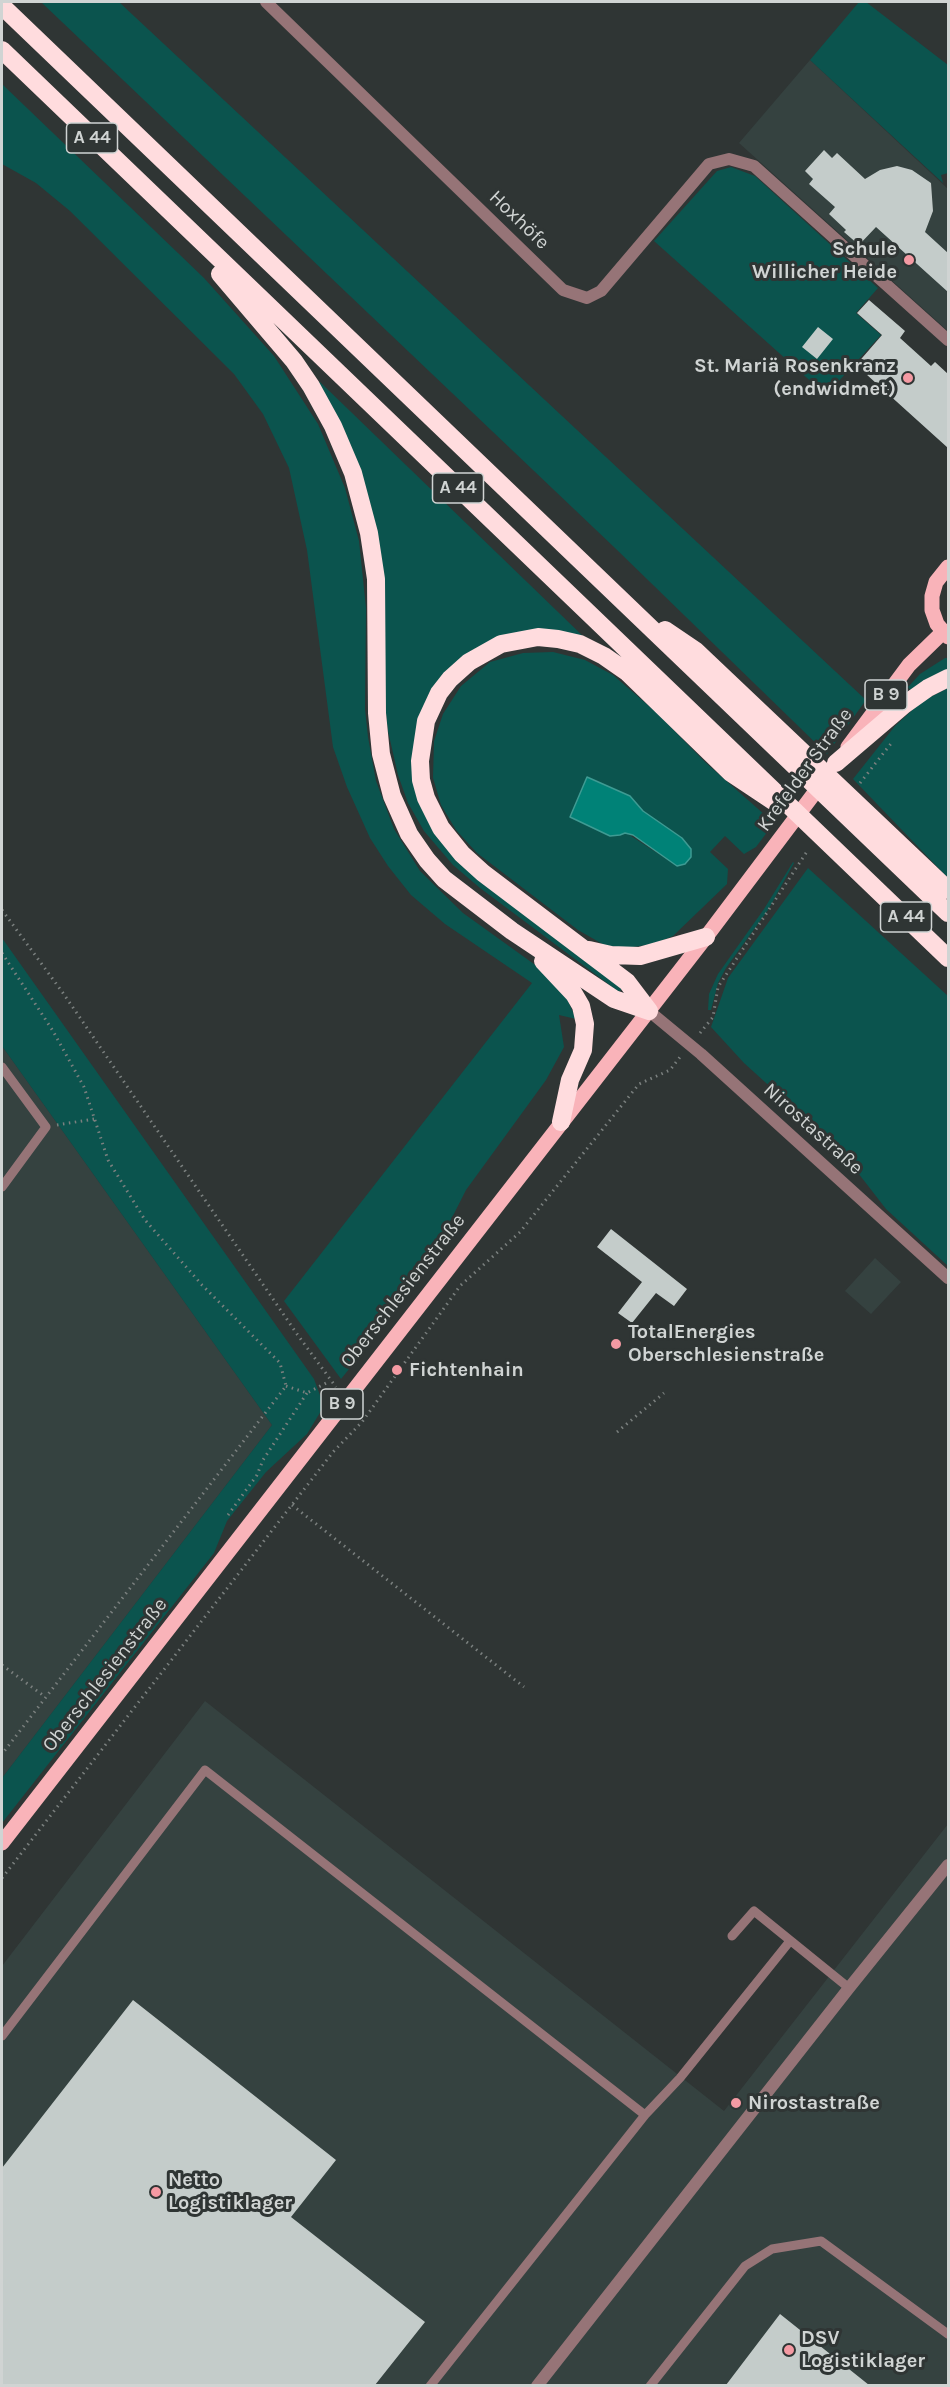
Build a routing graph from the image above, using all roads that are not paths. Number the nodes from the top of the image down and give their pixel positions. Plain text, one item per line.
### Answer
1 (266, 2) edge
2 (2, 6) edge
3 (2, 51) edge
4 (183, 225) junction
5 (948, 340) edge
6 (948, 567) edge
7 (946, 635) edge
8 (948, 678) edge
9 (728, 758) junction
10 (836, 763) junction
11 (893, 848) junction
12 (948, 890) edge
13 (948, 913) edge
14 (512, 930) junction
15 (706, 937) junction
16 (582, 948) junction
17 (948, 958) edge
18 (649, 1011) junction
19 (2, 1067) edge
20 (561, 1122) junction
21 (2, 1186) edge
22 (948, 1278) edge
23 (2, 1843) edge
24 (948, 1865) edge
25 (732, 1936) dead end
26 (790, 1941) junction
27 (849, 1988) junction
28 (2, 2036) edge
29 (645, 2115) junction
30 (948, 2334) edge
31 (430, 2385) edge
32 (537, 2385) edge
33 (650, 2385) edge

1 - 5 street, Hoxhöfe
2 - 11 highway, A 44
3 - 4 highway, A 44
4 - 9 highway, A 44
4 - 14 highway
6 - 7 main road, B 9
7 - 10 main road, Krefelder Straße / B 9
8 - 10 highway
9 - 16 highway
9 - 17 highway, A 44
10 - 15 main road, Krefelder Straße / B 9
11 - 12 highway
11 - 13 highway, A 44
14 - 18 highway
14 - 20 highway
15 - 16 highway
15 - 18 main road, Oberschlesienstraße / B 9
16 - 18 highway
18 - 20 main road, Oberschlesienstraße / B 9
18 - 22 street, Nirostastraße
19 - 21 lane
20 - 23 main road, Oberschlesienstraße / B 9
24 - 27 street
25 - 26 lane
26 - 27 lane
26 - 29 lane
27 - 32 street
28 - 29 lane
29 - 31 lane
30 - 33 lane

